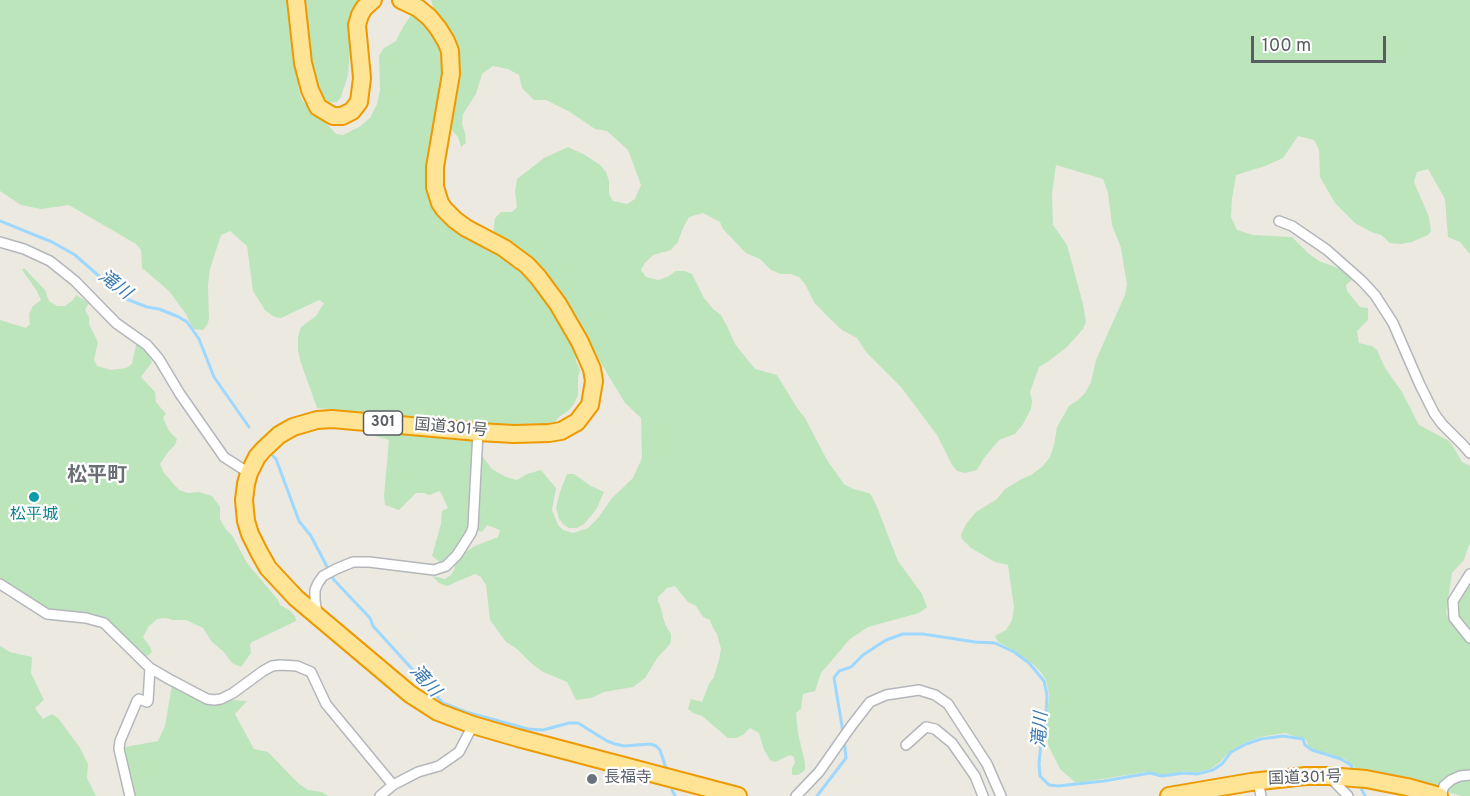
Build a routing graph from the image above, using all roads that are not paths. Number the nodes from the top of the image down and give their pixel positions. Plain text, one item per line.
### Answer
1 (296, 0) edge
2 (373, 0) edge
3 (401, 0) edge
4 (1279, 221) dead end
5 (0, 242) edge
6 (478, 432) junction
7 (1470, 453) edge
8 (249, 473) junction
9 (1470, 574) edge
10 (0, 584) edge
11 (318, 616) junction
12 (1470, 638) edge
13 (150, 668) junction
14 (473, 725) junction
15 (906, 745) dead end
16 (1470, 775) edge
17 (1328, 776) junction
18 (393, 785) junction
19 (1259, 789) edge
20 (130, 796) edge
21 (380, 796) edge
22 (738, 796) edge
23 (796, 796) edge
24 (983, 796) edge
25 (1001, 796) edge
26 (1169, 796) edge
27 (1348, 796) edge
28 (1440, 796) edge

1 - 2 highway
3 - 6 highway, 国道301号 / 301
4 - 7 street
5 - 8 street
6 - 8 highway, 国道301号 / 301
6 - 11 street
8 - 11 highway, 国道301号 / 301
9 - 12 street
10 - 13 street
11 - 14 highway, 国道301号 / 301
13 - 18 street
13 - 20 street
14 - 18 street
14 - 22 highway, 国道301号 / 301
15 - 24 street
16 - 28 street
17 - 19 highway, 国道301号
17 - 27 street
17 - 28 highway, 国道301号
18 - 21 street
19 - 26 highway, 国道301号
23 - 25 street

